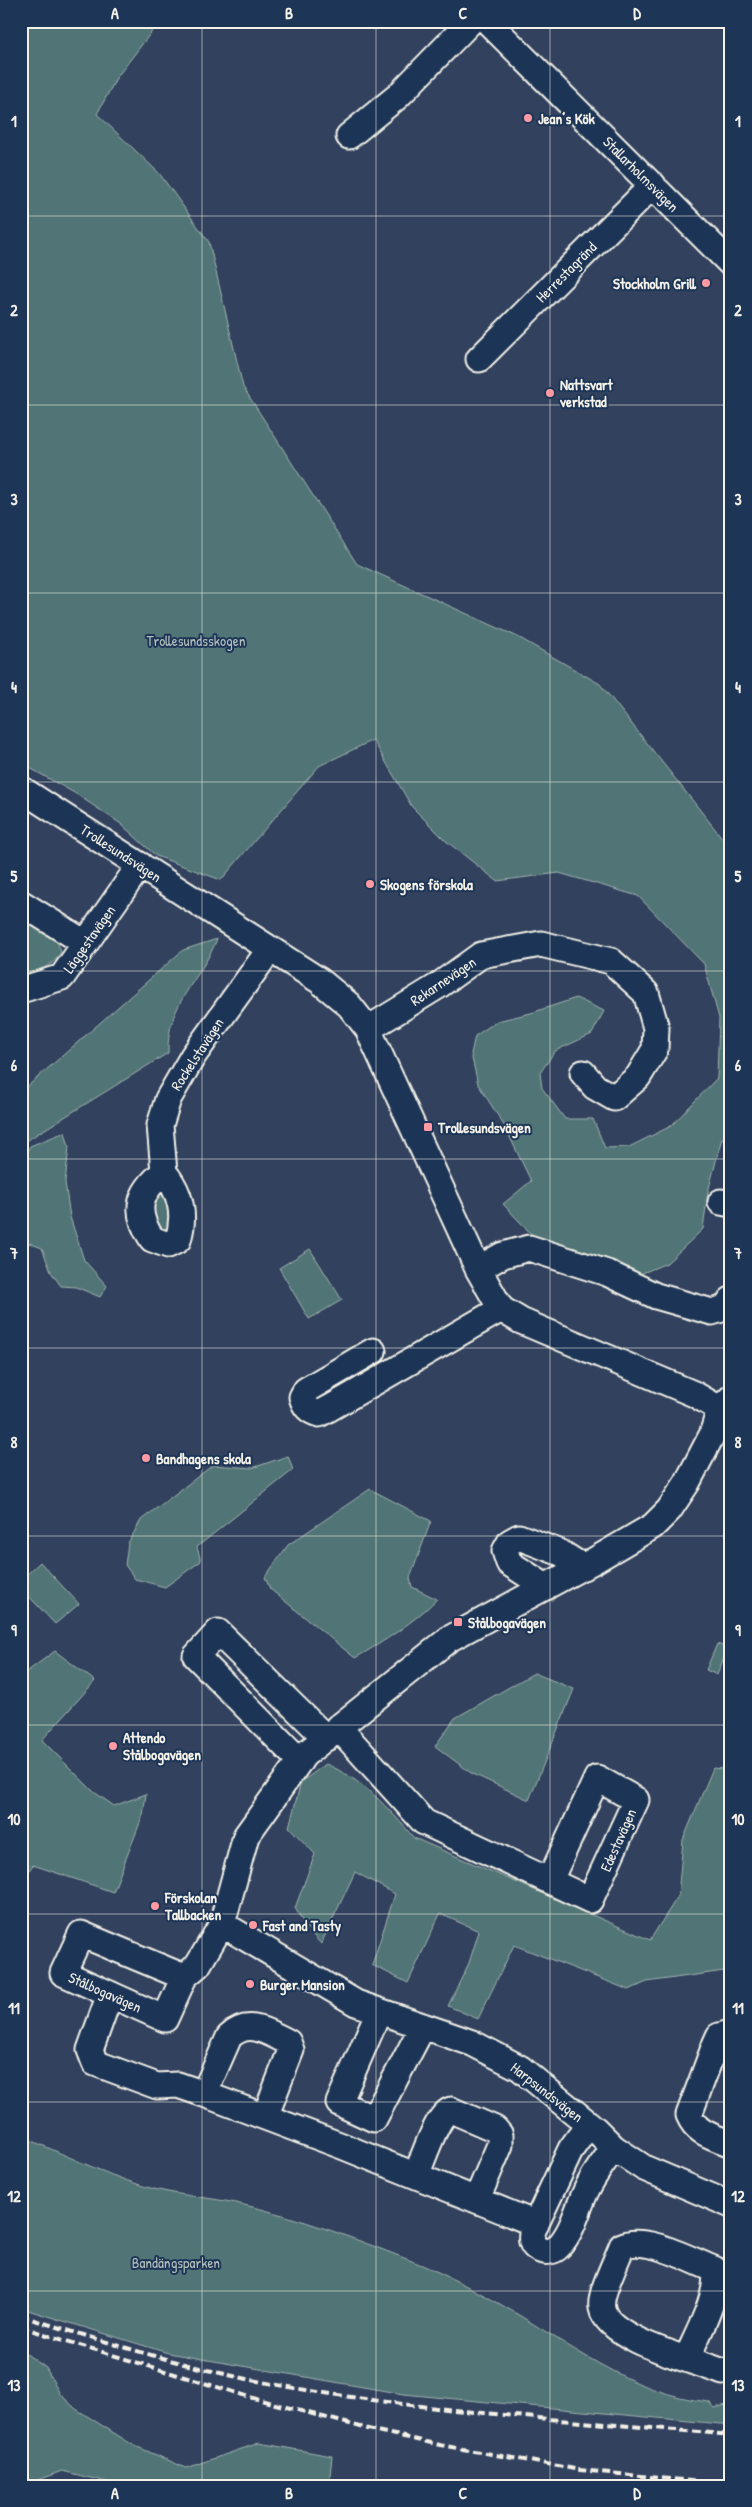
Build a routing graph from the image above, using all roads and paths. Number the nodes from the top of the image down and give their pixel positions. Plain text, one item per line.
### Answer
1 (471, 21) edge
2 (487, 21) edge
3 (349, 136) dead end
4 (653, 185) junction
5 (731, 264) edge
6 (479, 359) dead end
7 (21, 789) edge
8 (140, 865) junction
9 (21, 903) edge
10 (85, 943) junction
11 (270, 949) junction
12 (21, 990) edge
13 (368, 1029) junction
14 (583, 1073) dead end
15 (164, 1172) dead end
16 (478, 1269) junction
17 (731, 1300) edge
18 (501, 1308) junction
19 (373, 1350) dead end
20 (727, 1406) edge
21 (583, 1566) junction
22 (546, 1587) junction
23 (332, 1732) junction
24 (300, 1761) junction
25 (550, 1880) dead end
26 (222, 1924) junction
27 (184, 1977) junction
28 (110, 1994) junction
29 (378, 2011) junction
30 (423, 2026) junction
31 (731, 2033) edge
32 (204, 2094) junction
33 (265, 2117) junction
34 (589, 2124) junction
35 (731, 2144) edge
36 (614, 2148) junction
37 (416, 2175) junction
38 (478, 2199) junction
39 (731, 2205) edge
40 (536, 2224) junction
41 (687, 2358) junction
42 (731, 2370) edge

1 - 3 street
2 - 4 street, Stallarholmsvägen
4 - 5 street, Stallarholmsvägen
4 - 6 street, Herrestagränd
7 - 8 street, Trollesundsvägen
8 - 10 street, Läggestavägen
8 - 11 street, Trollesundsvägen
9 - 10 street
10 - 12 street, Läggestavägen
11 - 13 street, Trollesundsvägen
11 - 15 street, Rockelstavägen
13 - 14 street, Rekarnevägen
13 - 16 street, Trollesundsvägen
16 - 17 street
16 - 18 street, Trollesundsvägen
18 - 19 street
18 - 20 street, Trollesundsvägen
20 - 21 street, Stålbogavägen
21 - 22 street, Stålbogavägen
21 - 22 street
22 - 23 street, Stålbogavägen
23 - 24 street, Stålbogavägen
23 - 24 street
23 - 25 street
24 - 26 street, Stålbogavägen
26 - 27 street, Stålbogavägen
26 - 29 street, Harpsundsvägen
27 - 28 street, Stålbogavägen
27 - 28 street, Stålbogavägen
28 - 32 street
29 - 30 street, Harpsundsvägen
29 - 30 street
30 - 34 street, Harpsundsvägen
31 - 35 street
32 - 33 street
32 - 33 street
33 - 37 street
34 - 36 street, Harpsundsvägen
34 - 40 street, Harpsundsvägen
36 - 39 street, Harpsundsvägen
36 - 40 street, Harpsundsvägen
37 - 38 street
37 - 38 street
38 - 40 street
41 - 41 street
41 - 42 street

